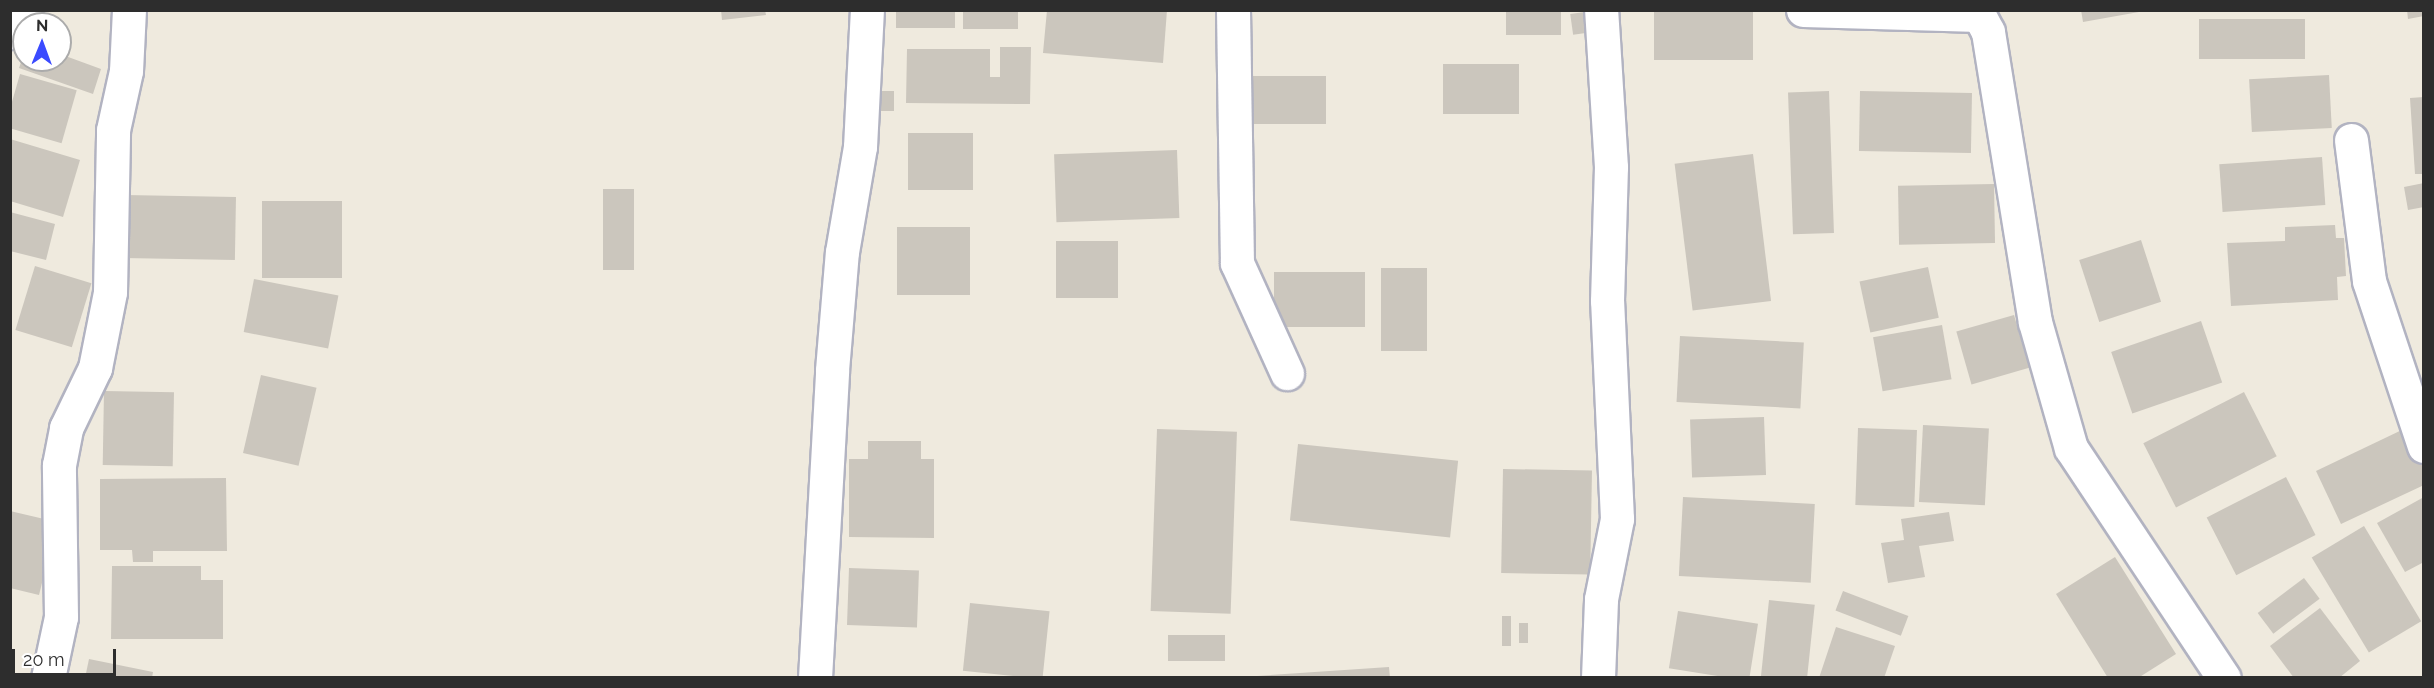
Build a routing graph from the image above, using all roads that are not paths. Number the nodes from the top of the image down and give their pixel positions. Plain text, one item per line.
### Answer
1 (26, 10) edge
2 (129, 10) edge
3 (867, 10) edge
4 (1233, 10) edge
5 (1601, 10) edge
6 (1803, 10) edge
7 (10, 32) edge
8 (2351, 140) dead end
9 (1287, 373) dead end
10 (2424, 446) edge
11 (48, 678) edge
12 (815, 678) edge
13 (1598, 678) edge
14 (2224, 678) edge

1 - 7 street
2 - 11 street
3 - 12 street
4 - 9 street
5 - 13 street
6 - 14 street
8 - 10 street

